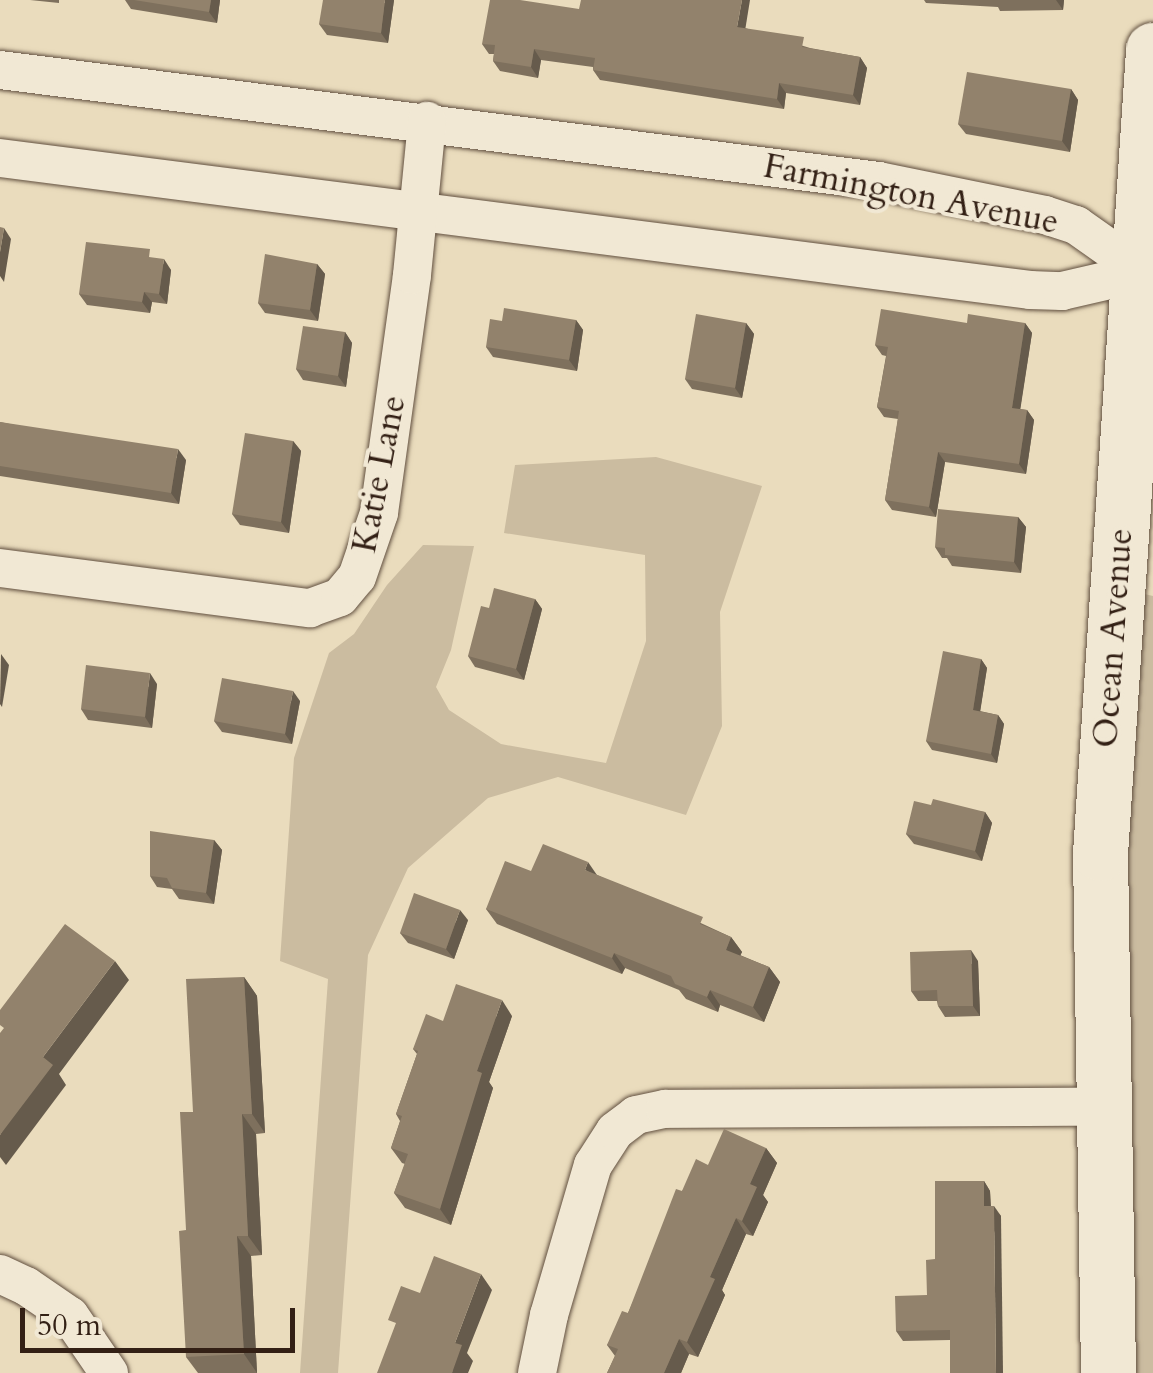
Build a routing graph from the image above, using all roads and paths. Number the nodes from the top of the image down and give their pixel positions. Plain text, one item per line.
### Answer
1 (1153, 50) edge
2 (0, 70) edge
3 (427, 121) junction
4 (0, 158) edge
5 (416, 215) junction
6 (1146, 276) edge
7 (0, 568) edge
8 (1101, 1106) junction
9 (0, 1274) edge
10 (109, 1373) edge
11 (538, 1373) edge
12 (1108, 1373) edge

1 - 6 main road, Ocean Avenue
2 - 3 street, Farmington Avenue
3 - 5 street, Katie Lane
3 - 6 street, Farmington Avenue
4 - 5 street, Farmington Avenue
5 - 6 street, Farmington Avenue
5 - 7 street, Katie Lane
6 - 8 main road, Ocean Avenue
8 - 11 street
8 - 12 main road, Ocean Avenue
9 - 10 street

